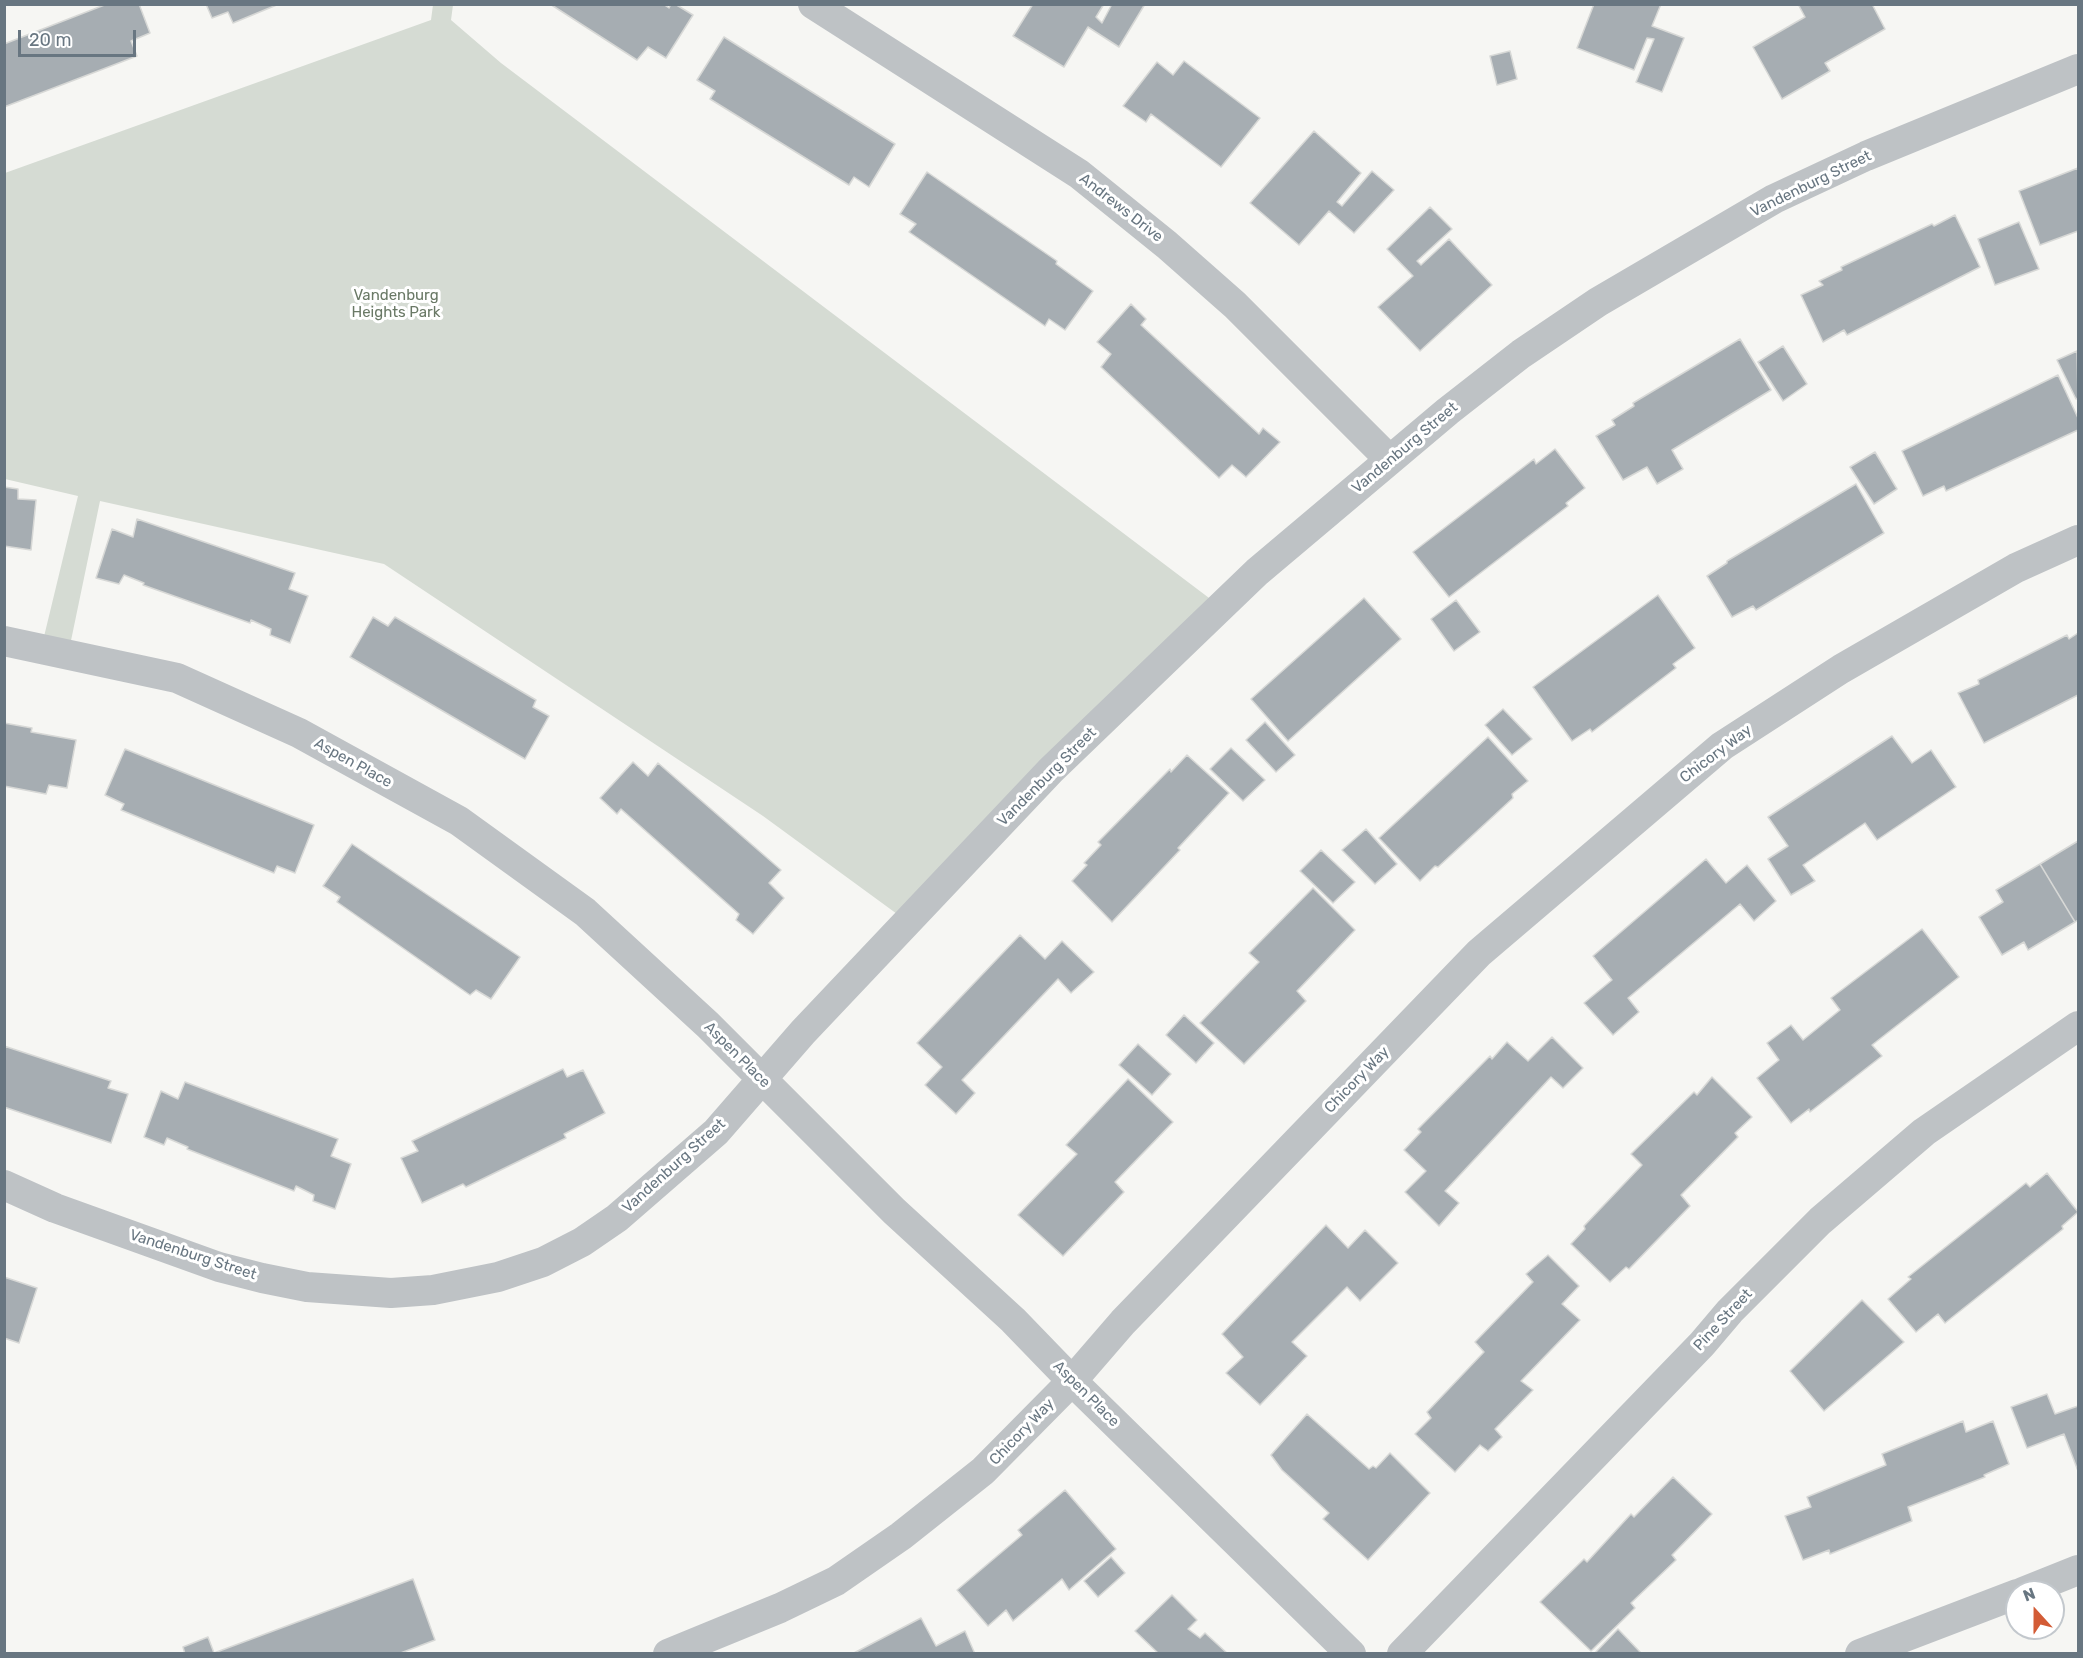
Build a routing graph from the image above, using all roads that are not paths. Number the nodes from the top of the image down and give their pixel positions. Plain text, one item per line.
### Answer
1 (813, 4) edge
2 (2079, 69) edge
3 (1390, 460) junction
4 (2079, 540) edge
5 (4, 642) edge
6 (2079, 1026) edge
7 (761, 1079) junction
8 (4, 1185) edge
9 (1072, 1381) junction
10 (2079, 1570) edge
11 (2054, 1580) edge
12 (2005, 1599) edge
13 (668, 1653) edge
14 (1351, 1653) edge
15 (1402, 1653) edge
16 (1860, 1653) edge

1 - 3 street, Andrews Drive
2 - 3 street, Vandenburg Street
3 - 7 street, Vandenburg Street
4 - 9 street, Chicory Way
5 - 7 street, Aspen Place
6 - 15 street, Pine Street
7 - 8 street, Vandenburg Street
7 - 9 street, Aspen Place
9 - 13 street, Chicory Way
9 - 14 street, Aspen Place
10 - 11 street
12 - 16 street

